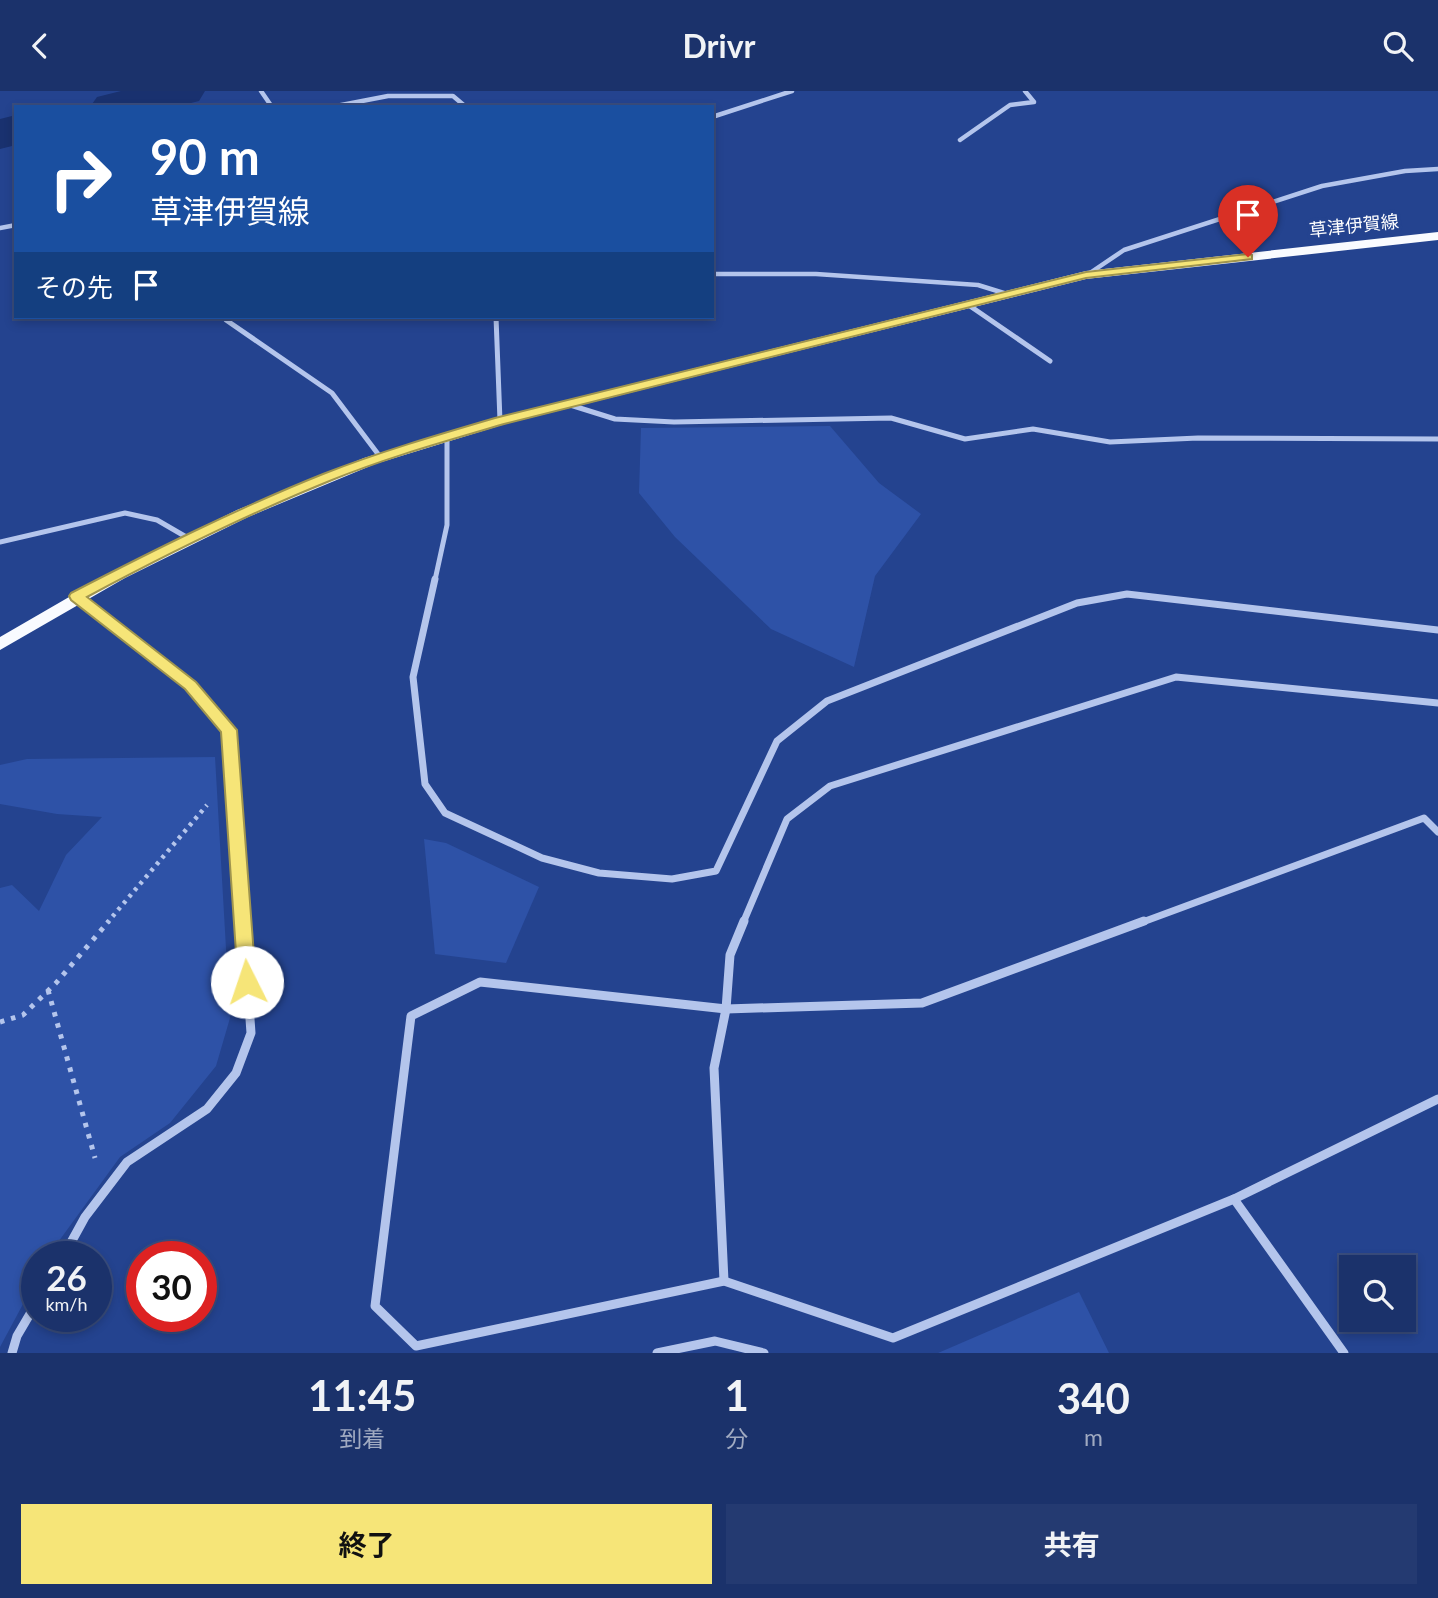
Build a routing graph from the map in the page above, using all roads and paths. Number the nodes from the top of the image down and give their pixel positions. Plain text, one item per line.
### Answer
1 (792, 91) edge
2 (1025, 91) edge
3 (341, 105) edge
4 (464, 105) edge
5 (714, 116) edge
6 (960, 140) dead end
7 (1438, 169) edge
8 (1438, 236) edge
9 (714, 274) edge
10 (1086, 275) junction
11 (1007, 294) junction
12 (967, 304) junction
13 (228, 319) edge
14 (496, 319) edge
15 (1050, 361) dead end
16 (566, 404) junction
17 (500, 421) junction
18 (447, 437) junction
19 (1436, 439) edge
20 (1438, 448) edge
21 (381, 458) junction
22 (188, 538) junction
23 (0, 542) edge
24 (76, 596) junction
25 (1438, 630) edge
26 (0, 645) edge
27 (1438, 703) edge
28 (232, 775) junction
29 (1438, 832) edge
30 (48, 991) junction
31 (726, 1009) junction
32 (0, 1022) edge
33 (1438, 1099) edge
34 (104, 1192) junction
35 (1234, 1199) junction
36 (72, 1241) edge
37 (724, 1281) junction
38 (21, 1329) edge
39 (12, 1353) edge
40 (657, 1353) edge
41 (764, 1353) edge
42 (1344, 1353) edge

1 - 5 street
2 - 6 street
3 - 4 street
7 - 10 street
8 - 10 main road, 草津伊賀線
9 - 11 street
10 - 11 main road, 草津伊賀線
11 - 12 main road, 草津伊賀線
12 - 15 street
12 - 16 main road, 草津伊賀線
13 - 21 street
14 - 17 street
16 - 17 main road, 草津伊賀線
16 - 19 street
17 - 18 main road, 草津伊賀線
18 - 21 main road, 草津伊賀線
18 - 25 street
19 - 20 street
21 - 22 main road, 草津伊賀線
22 - 23 street
22 - 24 main road, 草津伊賀線
24 - 26 main road, 草津伊賀線
24 - 28 street
27 - 31 street
28 - 30 path
28 - 34 street
29 - 31 street
30 - 32 path
30 - 34 path
31 - 37 street
31 - 37 street
33 - 35 street
34 - 36 street
35 - 37 street
35 - 42 street
38 - 39 street
40 - 41 street

